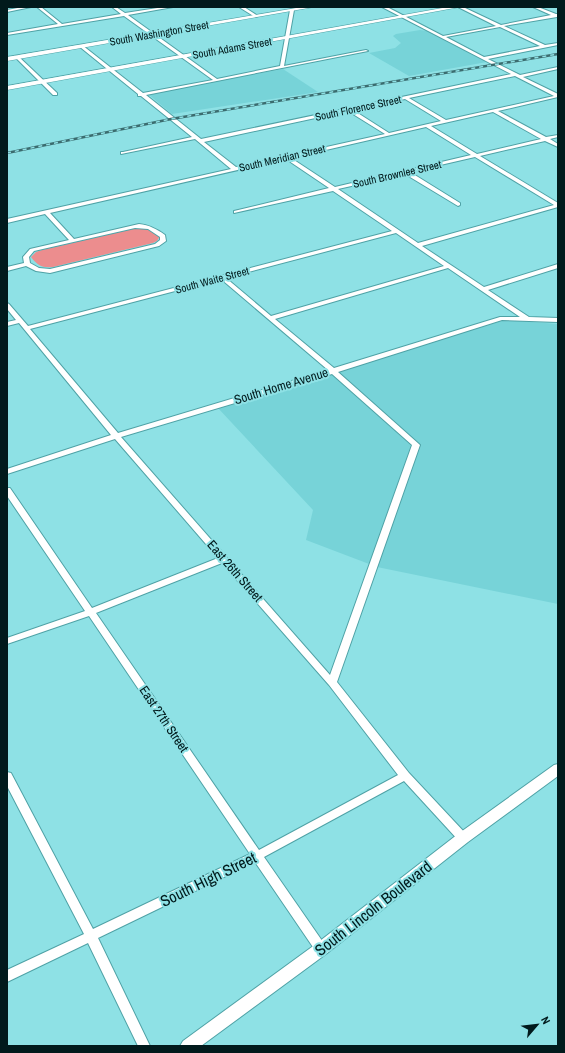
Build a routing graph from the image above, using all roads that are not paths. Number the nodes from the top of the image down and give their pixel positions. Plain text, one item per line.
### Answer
1 (29, 7) edge
2 (39, 7) edge
3 (114, 7) edge
4 (171, 7) edge
5 (241, 7) edge
6 (310, 7) edge
7 (384, 7) edge
8 (457, 7) edge
9 (460, 7) edge
10 (535, 7) edge
11 (7, 10) edge
12 (292, 10) junction
13 (124, 15) junction
14 (256, 16) junction
15 (557, 16) edge
16 (404, 17) junction
17 (61, 25) junction
18 (500, 26) junction
19 (7, 34) edge
20 (152, 34) junction
21 (442, 37) junction
22 (288, 38) junction
23 (558, 44) edge
24 (81, 46) junction
25 (543, 46) junction
26 (366, 51) dead end
27 (183, 56) junction
28 (17, 57) junction
29 (484, 58) junction
30 (7, 59) edge
31 (282, 67) junction
32 (558, 68) edge
33 (110, 70) junction
34 (518, 75) junction
35 (216, 80) junction
36 (42, 82) junction
37 (7, 88) edge
38 (55, 94) dead end
39 (140, 95) junction
40 (558, 96) edge
41 (406, 98) junction
42 (350, 110) junction
43 (495, 111) junction
44 (446, 122) junction
45 (427, 126) junction
46 (388, 134) junction
47 (558, 136) edge
48 (195, 138) junction
49 (545, 139) junction
50 (200, 141) junction
51 (558, 146) edge
52 (123, 153) dead end
53 (474, 156) junction
54 (286, 157) junction
55 (235, 169) junction
56 (406, 172) junction
57 (334, 189) junction
58 (458, 204) dead end
59 (558, 205) edge
60 (47, 212) junction
61 (236, 212) dead end
62 (7, 221) edge
63 (397, 230) junction
64 (73, 241) junction
65 (418, 245) junction
66 (27, 264) junction
67 (450, 266) junction
68 (558, 266) edge
69 (7, 269) edge
70 (222, 277) junction
71 (484, 289) junction
72 (7, 305) edge
73 (270, 318) junction
74 (528, 319) junction
75 (558, 320) edge
76 (20, 321) junction
77 (7, 324) edge
78 (27, 328) junction
79 (333, 371) junction
80 (116, 436) junction
81 (7, 472) edge
82 (7, 490) edge
83 (224, 560) junction
84 (90, 612) junction
85 (7, 641) edge
86 (332, 683) junction
87 (558, 769) edge
88 (7, 776) edge
89 (405, 776) junction
90 (463, 838) junction
91 (257, 856) junction
92 (91, 936) junction
93 (321, 949) junction
94 (7, 976) edge
95 (144, 1046) edge
96 (188, 1046) edge

1 - 11 street
2 - 17 street
3 - 13 street
4 - 13 street
5 - 14 street
6 - 12 main road, South Washington Street
7 - 16 street
8 - 16 main road, South Adams Street
9 - 18 street
10 - 15 street
12 - 14 main road, South Washington Street
12 - 22 street
13 - 17 street
13 - 20 street
14 - 20 main road, South Washington Street
15 - 18 street
16 - 21 street
16 - 22 main road, South Adams Street
17 - 19 street
18 - 21 street
18 - 25 street
20 - 24 main road, South Washington Street
20 - 27 street
21 - 29 street
22 - 27 main road, South Adams Street
22 - 31 street
23 - 25 street
24 - 28 main road, South Washington Street
24 - 33 street
25 - 29 street
26 - 31 street
27 - 33 main road, South Adams Street
27 - 35 street
28 - 30 main road, South Washington Street
28 - 36 street
29 - 34 street
31 - 35 street
32 - 34 street, South Florence Street
33 - 36 main road, South Adams Street
33 - 39 street
34 - 40 street
34 - 41 street, South Florence Street
35 - 39 street
36 - 37 main road, South Adams Street
36 - 38 street
39 - 48 street
40 - 43 street, South Meridian Street
41 - 42 street, South Florence Street
41 - 44 street
42 - 46 street
42 - 50 street, South Florence Street
43 - 44 street, South Meridian Street
43 - 49 street
44 - 45 street, South Meridian Street
45 - 46 street, South Meridian Street
45 - 53 street
46 - 54 street, South Meridian Street
47 - 49 street, South Brownlee Street
48 - 50 street
48 - 52 street
49 - 51 street
49 - 53 street, South Brownlee Street
50 - 55 street
53 - 56 street, South Brownlee Street
53 - 59 street
54 - 55 street, South Meridian Street
54 - 57 street
55 - 60 street, South Meridian Street
56 - 57 street, South Brownlee Street
56 - 58 street
57 - 61 street, South Brownlee Street
57 - 63 street
59 - 65 street
60 - 62 street, South Meridian Street
60 - 64 street
63 - 65 street
63 - 70 street, South Waite Street
64 - 66 street
64 - 66 street
65 - 67 street
66 - 69 street
67 - 71 street
67 - 73 street
68 - 71 street
70 - 73 street
70 - 78 street, South Waite Street
71 - 74 street
72 - 76 street, East 26th Street
73 - 79 street
74 - 75 street, South Home Avenue
74 - 79 street, South Home Avenue
76 - 77 street
76 - 78 street, East 26th Street
78 - 80 street, East 26th Street
79 - 80 street, South Home Avenue
79 - 86 street
80 - 81 street, South Home Avenue
80 - 83 street, East 26th Street
82 - 84 street, East 27th Street
83 - 84 street
83 - 86 street, East 26th Street
84 - 85 street
84 - 91 street, East 27th Street
86 - 89 street, East 26th Street
87 - 90 street, South Lincoln Boulevard
88 - 92 street
89 - 90 street, East 26th Street
89 - 91 street, South High Street
90 - 93 street, South Lincoln Boulevard
91 - 92 street, South High Street
91 - 93 street, East 27th Street
92 - 94 street, South High Street
92 - 95 street
93 - 96 street, South Lincoln Boulevard

